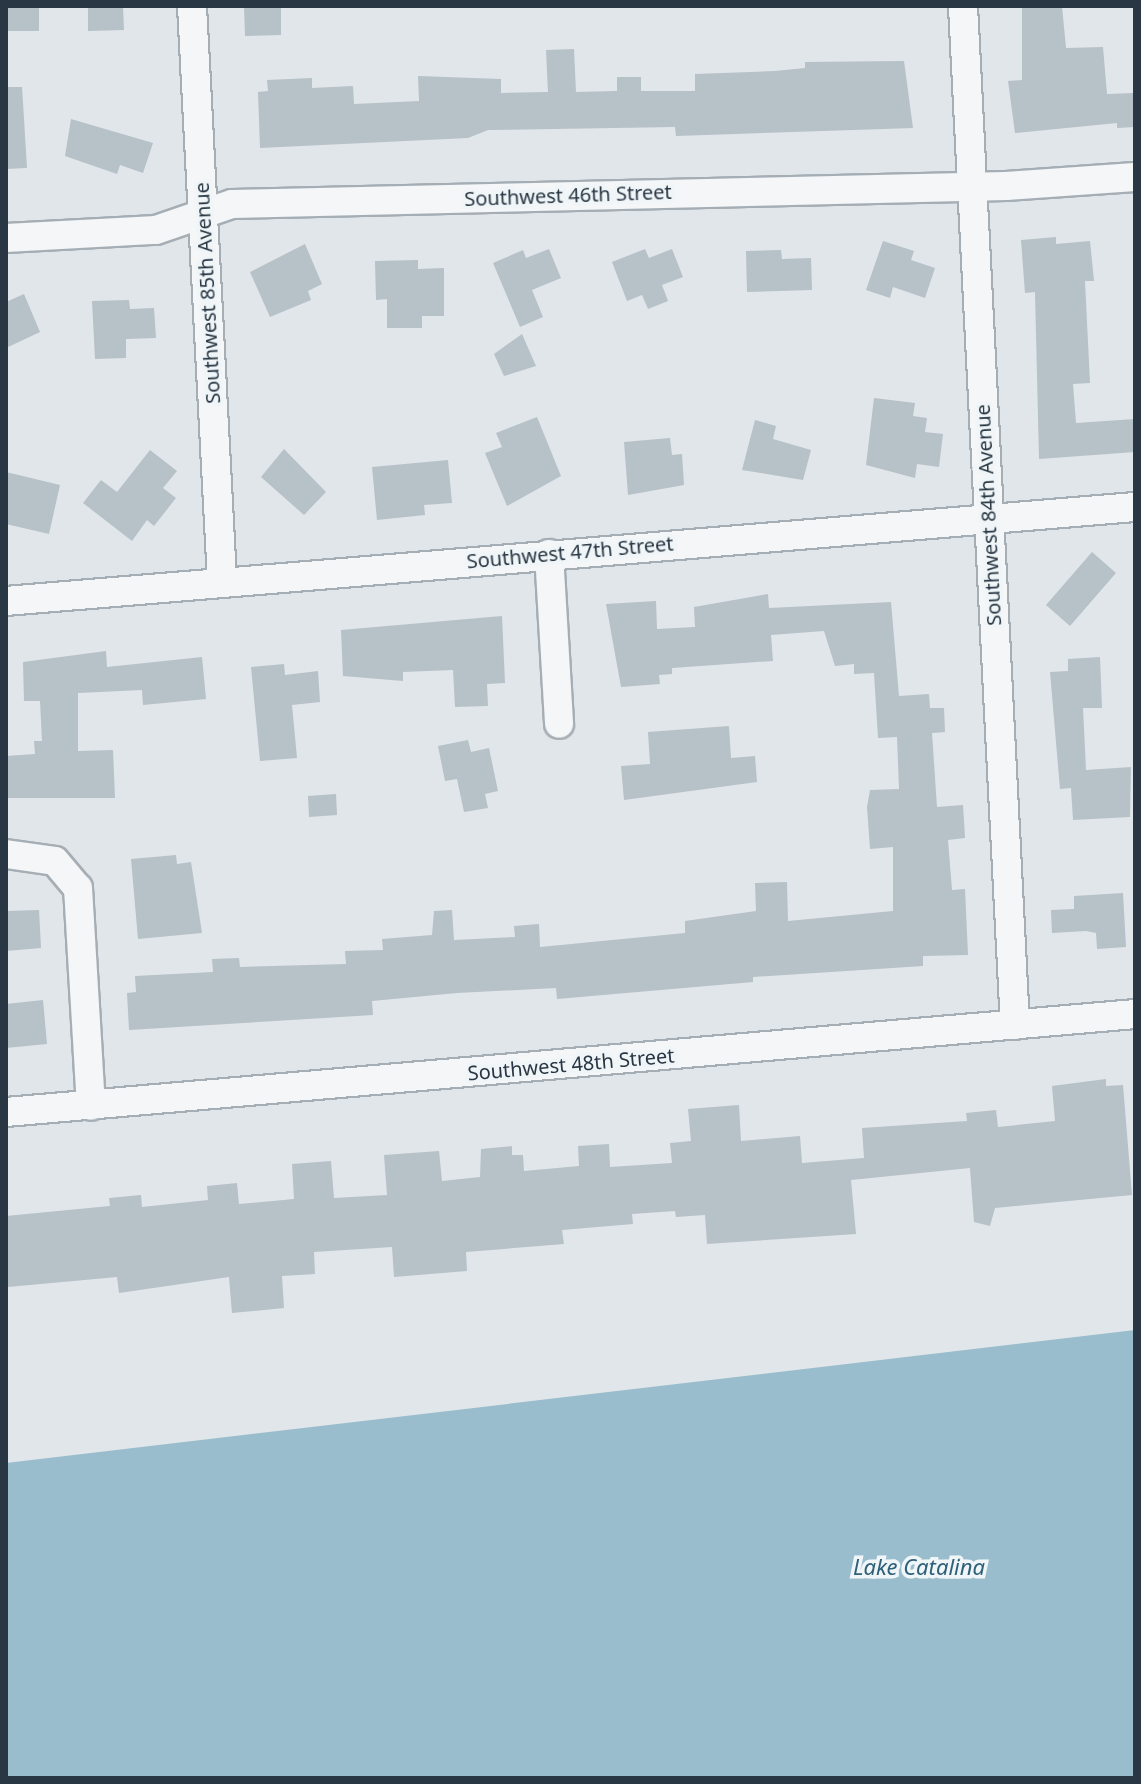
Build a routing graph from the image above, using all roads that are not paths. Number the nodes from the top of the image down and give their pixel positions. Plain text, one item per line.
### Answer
1 (192, 6) edge
2 (963, 6) edge
3 (1135, 177) edge
4 (972, 186) junction
5 (202, 215) junction
6 (6, 238) edge
7 (1135, 507) edge
8 (988, 517) junction
9 (549, 554) junction
10 (222, 581) junction
11 (6, 601) edge
12 (559, 724) dead end
13 (6, 854) edge
14 (1135, 1014) edge
15 (1015, 1025) junction
16 (91, 1106) junction
17 (6, 1112) edge

1 - 5 street, Southwest 85th Avenue
2 - 4 street, Southwest 84th Avenue
3 - 4 street, Southwest 46th Street
4 - 5 street, Southwest 46th Street
4 - 8 street, Southwest 84th Avenue
5 - 6 street, Southwest 46th Street
5 - 10 street, Southwest 85th Avenue
7 - 8 street, Southwest 47th Street
8 - 9 street, Southwest 47th Street
8 - 15 street, Southwest 84th Avenue
9 - 10 street, Southwest 47th Street
9 - 12 street
10 - 11 street, Southwest 47th Street
13 - 16 street
14 - 15 street, Southwest 48th Street
15 - 16 street, Southwest 48th Street
16 - 17 street, Southwest 48th Street

